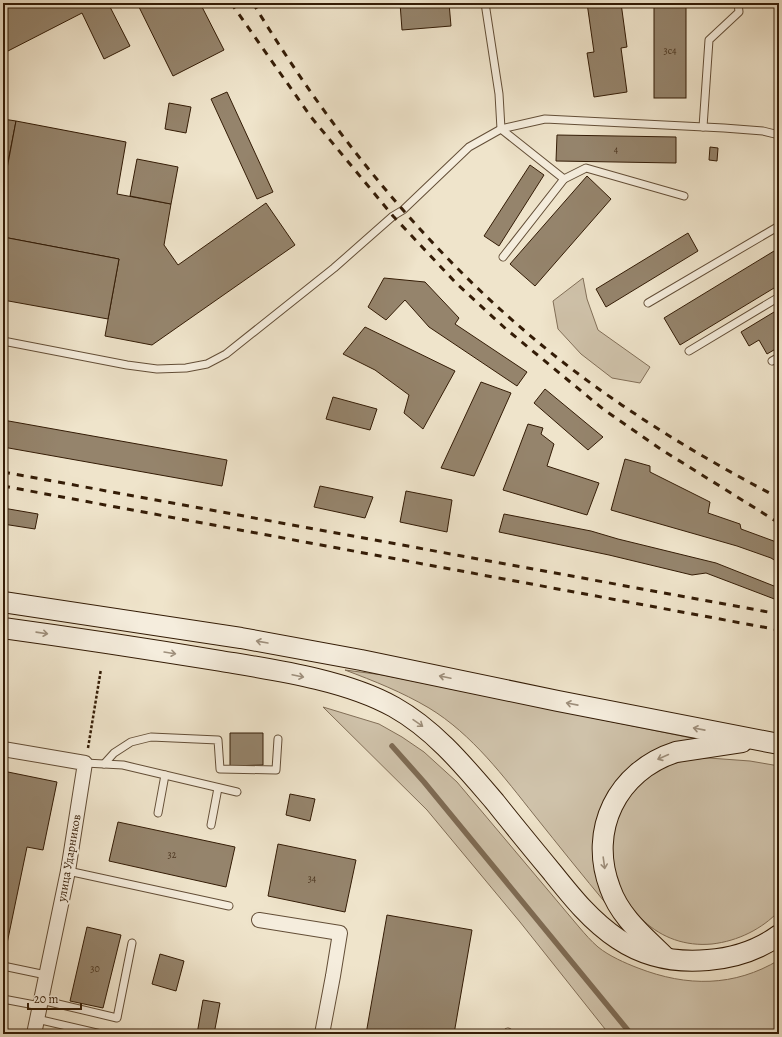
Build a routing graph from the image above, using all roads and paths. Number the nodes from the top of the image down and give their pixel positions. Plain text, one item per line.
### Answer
1 (485, 3) edge
2 (738, 3) edge
3 (703, 127) junction
4 (501, 129) junction
5 (779, 135) edge
6 (564, 179) junction
7 (684, 196) dead end
8 (779, 226) edge
9 (503, 258) dead end
10 (779, 297) edge
11 (648, 303) dead end
12 (3, 341) edge
13 (689, 351) dead end
14 (779, 357) edge
15 (772, 362) dead end
16 (3, 602) edge
17 (3, 628) edge
18 (101, 669) dead end
19 (278, 739) dead end
20 (756, 740) junction
21 (779, 744) edge
22 (3, 749) edge
23 (85, 764) junction
24 (104, 764) junction
25 (165, 775) junction
26 (218, 788) junction
27 (236, 792) dead end
28 (158, 813) dead end
29 (211, 824) dead end
30 (68, 871) junction
31 (229, 906) dead end
32 (259, 920) dead end
33 (779, 935) edge
34 (132, 944) dead end
35 (667, 959) junction
36 (3, 966) edge
37 (46, 975) junction
38 (3, 999) edge
39 (39, 1008) junction
40 (34, 1034) edge
41 (101, 1034) edge
42 (322, 1034) edge

1 - 4 lane
2 - 3 lane
3 - 4 lane
3 - 5 lane
4 - 6 lane
4 - 12 lane
6 - 7 lane
6 - 9 lane
8 - 11 lane
10 - 13 lane
14 - 15 lane
20 -> 16 main road
17 -> 35 main road
18 - 23 path
19 - 24 lane
20 - 21 main road
20 -> 35 main road
22 - 23 street
23 - 24 lane
23 - 30 street, улица Ударников
24 - 25 lane
25 - 26 lane
25 - 28 lane
26 - 27 lane
26 - 29 lane
30 - 31 lane
30 - 37 street, улица Ударников
32 - 42 street
33 - 35 main road
34 - 39 lane
36 - 37 lane
37 - 39 street, улица Ударников
38 - 39 lane
39 - 40 street, улица Ударников
39 - 41 lane

